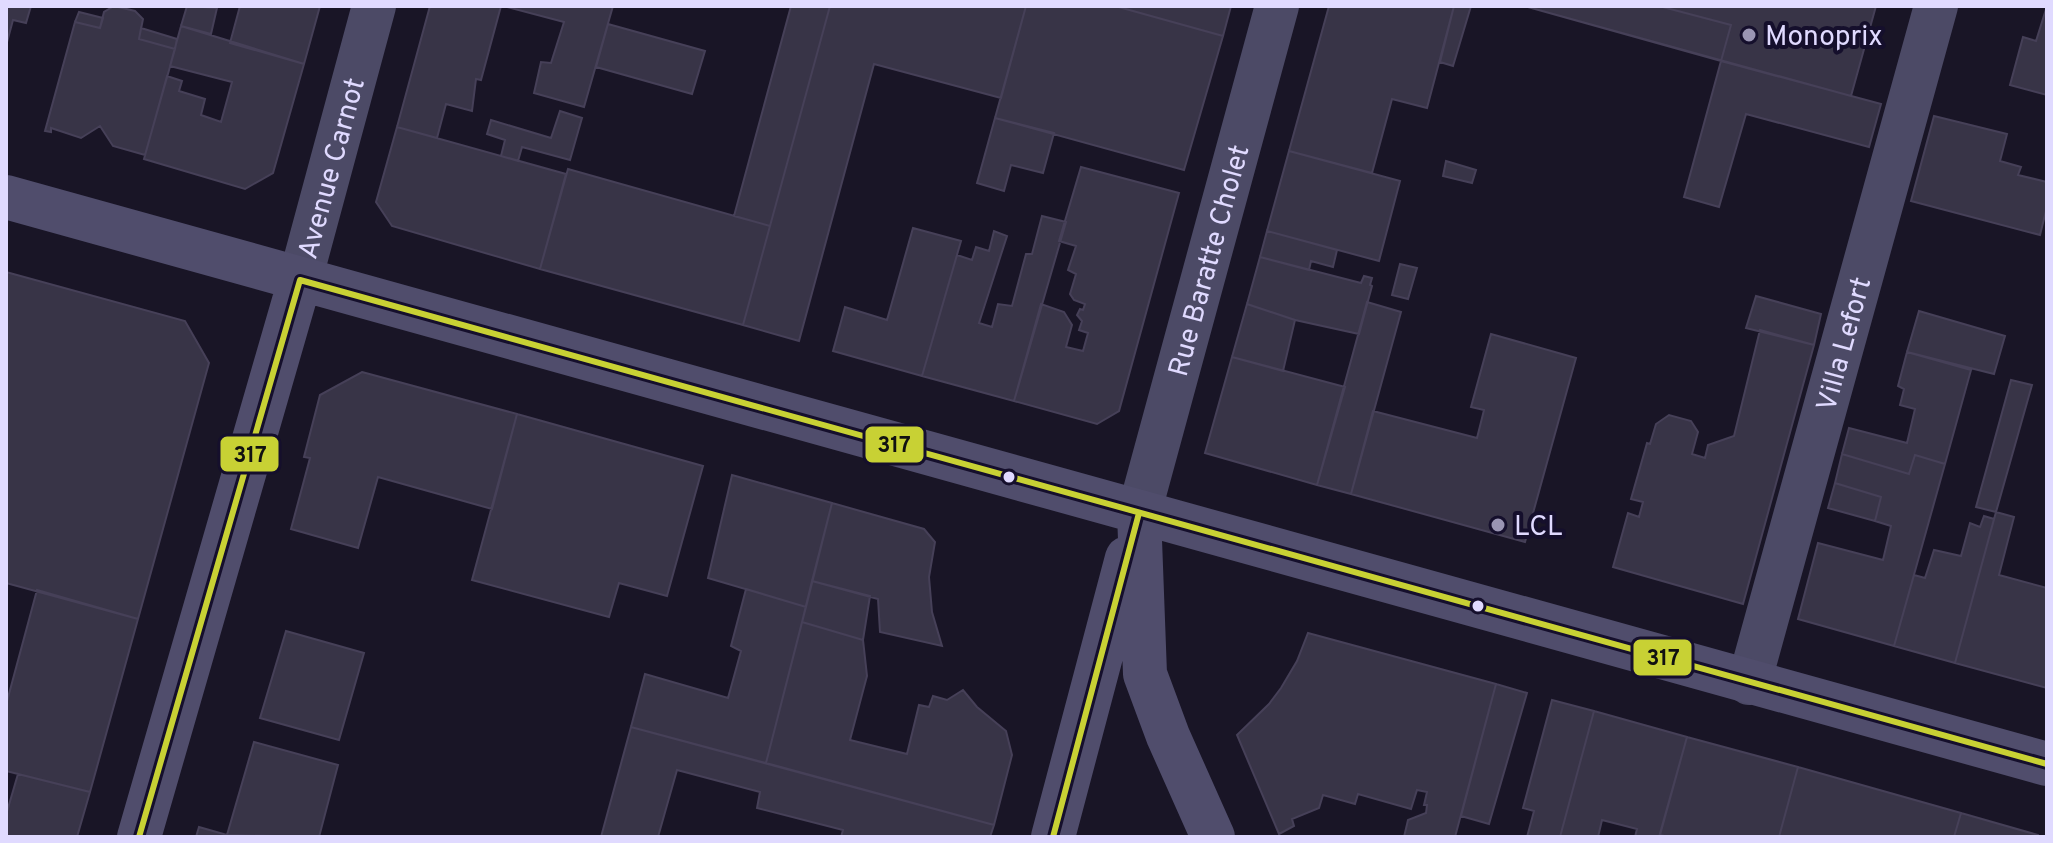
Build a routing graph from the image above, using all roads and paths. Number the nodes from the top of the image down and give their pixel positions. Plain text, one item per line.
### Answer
1 (374, 6) edge
2 (1277, 6) edge
3 (1936, 6) edge
4 (6, 197) edge
5 (300, 280) junction
6 (1139, 513) junction
7 (1749, 683) junction
8 (2047, 764) edge
9 (139, 837) edge
10 (1053, 837) edge
11 (1213, 837) edge

1 - 5 street, Avenue Carnot
2 - 6 street, Rue Baratte Cholet
3 - 7 street, Villa Lefort
4 - 5 main road
5 - 6 main road
5 - 9 main road, Avenue Carnot
6 - 7 main road
6 - 10 main road
6 - 11 main road
7 - 8 main road

